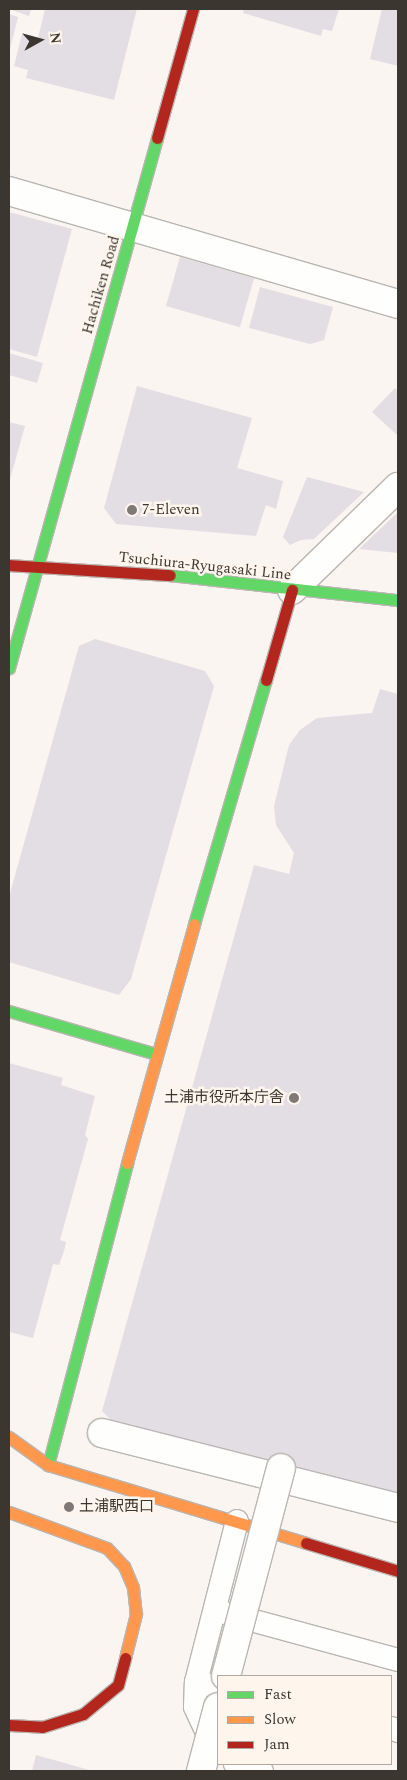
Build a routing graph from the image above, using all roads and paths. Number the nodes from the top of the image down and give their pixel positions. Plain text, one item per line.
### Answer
1 (193, 9) edge
2 (9, 191) edge
3 (133, 226) junction
4 (398, 304) edge
5 (398, 487) edge
6 (9, 565) edge
7 (37, 568) junction
8 (292, 590) junction
9 (398, 600) edge
10 (9, 668) edge
11 (9, 1012) edge
12 (156, 1054) junction
13 (102, 1433) dead end
14 (9, 1437) edge
15 (48, 1465) junction
16 (234, 1466) junction
17 (278, 1478) junction
18 (398, 1508) edge
19 (9, 1512) edge
20 (237, 1521) junction
21 (398, 1521) edge
22 (398, 1570) edge
23 (214, 1610) junction
24 (398, 1660) edge
25 (226, 1675) edge
26 (196, 1682) junction
27 (217, 1687) edge
28 (217, 1711) edge
29 (9, 1725) edge
30 (217, 1752) edge
31 (239, 1765) edge
32 (201, 1771) edge
33 (262, 1771) edge

1 - 3 street, Hachiken Road
2 - 3 street
3 - 4 street
3 - 7 street, Hachiken Road
5 - 8 street
6 - 7 street, Tsuchiura-Ryugasaki Line
7 - 8 street, Tsuchiura-Ryugasaki Line
7 - 10 street, Hachiken Road
8 - 9 street, Tsuchiura-Ryugasaki Line
8 - 12 street
11 - 12 street
12 - 15 street
13 - 16 street
14 - 15 street
15 - 20 street
16 - 17 street
16 - 18 street
17 - 21 street
17 - 25 street, bridge
19 - 29 street
20 - 22 street
20 - 23 lane
23 - 24 lane
23 - 26 lane
26 - 27 lane
26 - 30 lane
28 - 32 street, bridge
31 - 33 lane

